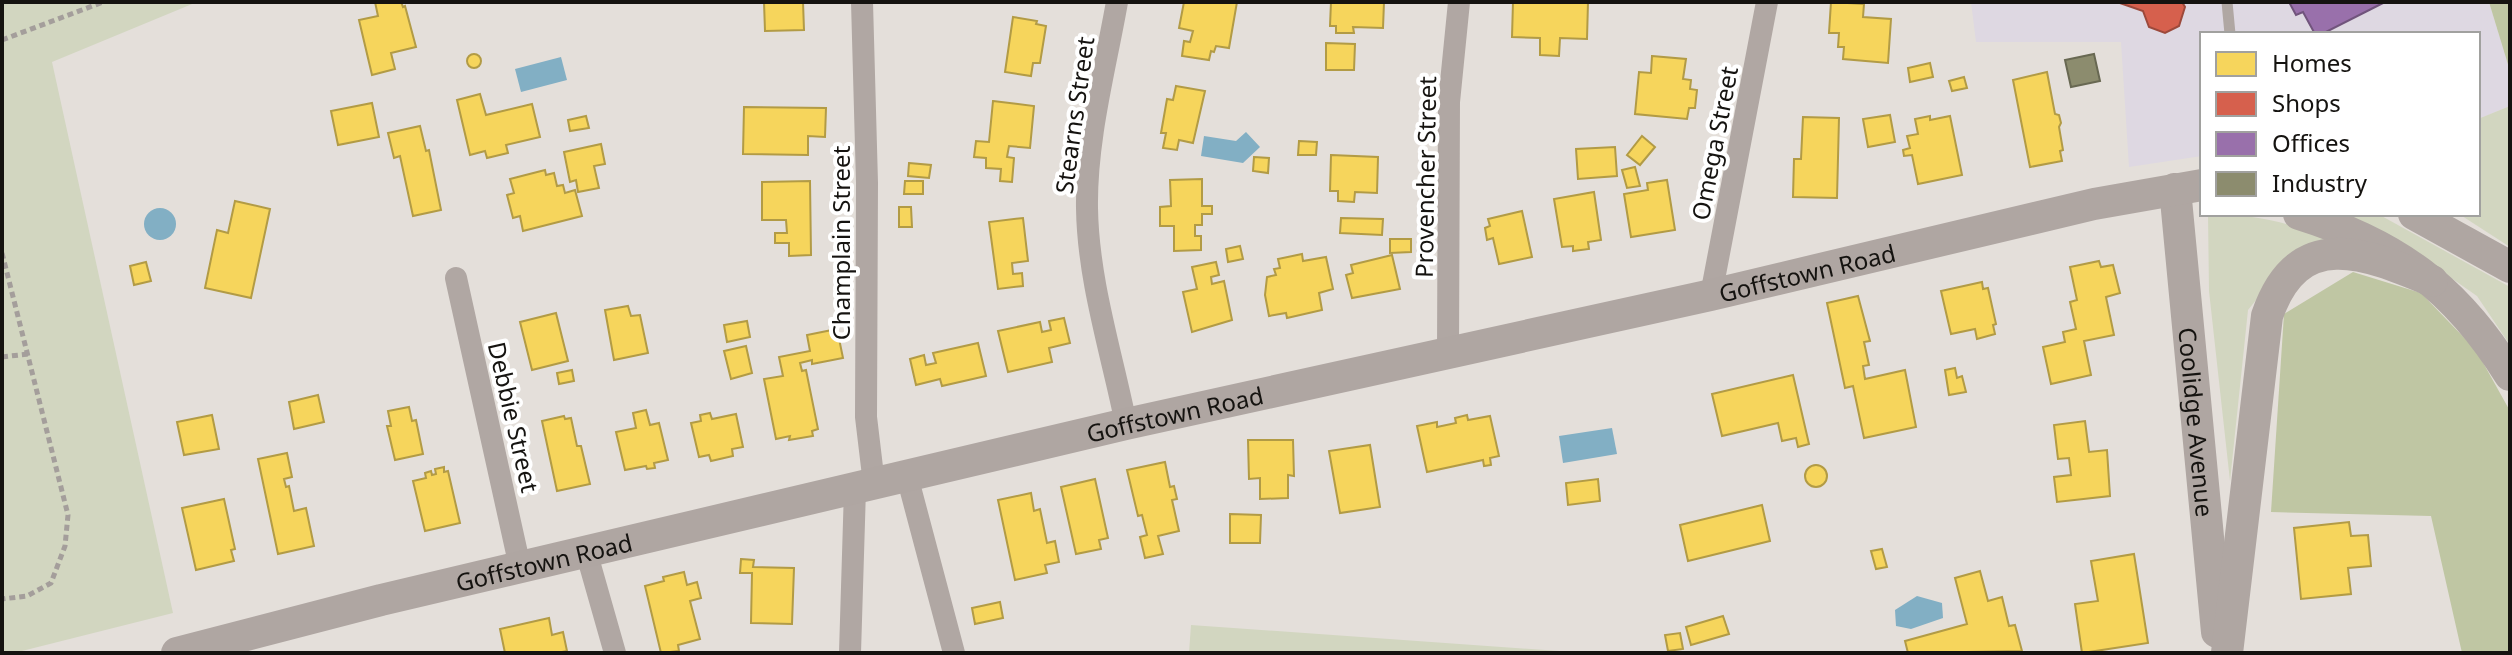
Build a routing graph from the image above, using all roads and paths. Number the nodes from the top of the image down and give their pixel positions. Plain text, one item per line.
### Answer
1 (103, 2) edge
2 (862, 2) edge
3 (1117, 2) edge
4 (1459, 2) edge
5 (1767, 2) edge
6 (2227, 2) edge
7 (2230, 32) edge
8 (2, 40) edge
9 (2193, 189) edge
10 (2305, 216) edge
11 (2418, 216) edge
12 (2, 253) edge
13 (2510, 267) edge
14 (456, 278) dead end
15 (2432, 281) junction
16 (1711, 295) junction
17 (1448, 353) junction
18 (28, 354) junction
19 (2, 357) edge
20 (2510, 375) edge
21 (1126, 424) junction
22 (907, 476) junction
23 (864, 487) junction
24 (586, 551) junction
25 (520, 567) junction
26 (2, 599) edge
27 (177, 653) edge
28 (615, 653) edge
29 (850, 653) edge
30 (954, 653) edge
31 (2219, 653) edge
32 (2227, 653) edge

1 - 8 path
2 - 23 street, Champlain Street
3 - 21 street, Stearns Street
4 - 17 street, Provencher Street
5 - 16 street, Omega Street
6 - 7 lane
9 - 16 main road, Goffstown Road
9 - 31 main road, Coolidge Avenue
10 - 15 main road
11 - 13 main road
12 - 18 path
14 - 25 street, Debbie Street
15 - 20 main road
15 - 32 main road
16 - 17 main road, Goffstown Road
17 - 21 main road, Goffstown Road
18 - 19 path
18 - 26 path
21 - 22 main road, Goffstown Road
22 - 23 main road, Goffstown Road
22 - 30 street
23 - 24 main road, Goffstown Road
23 - 29 street, Champlain Street
24 - 25 main road, Goffstown Road
24 - 28 street
25 - 27 main road, Goffstown Road

